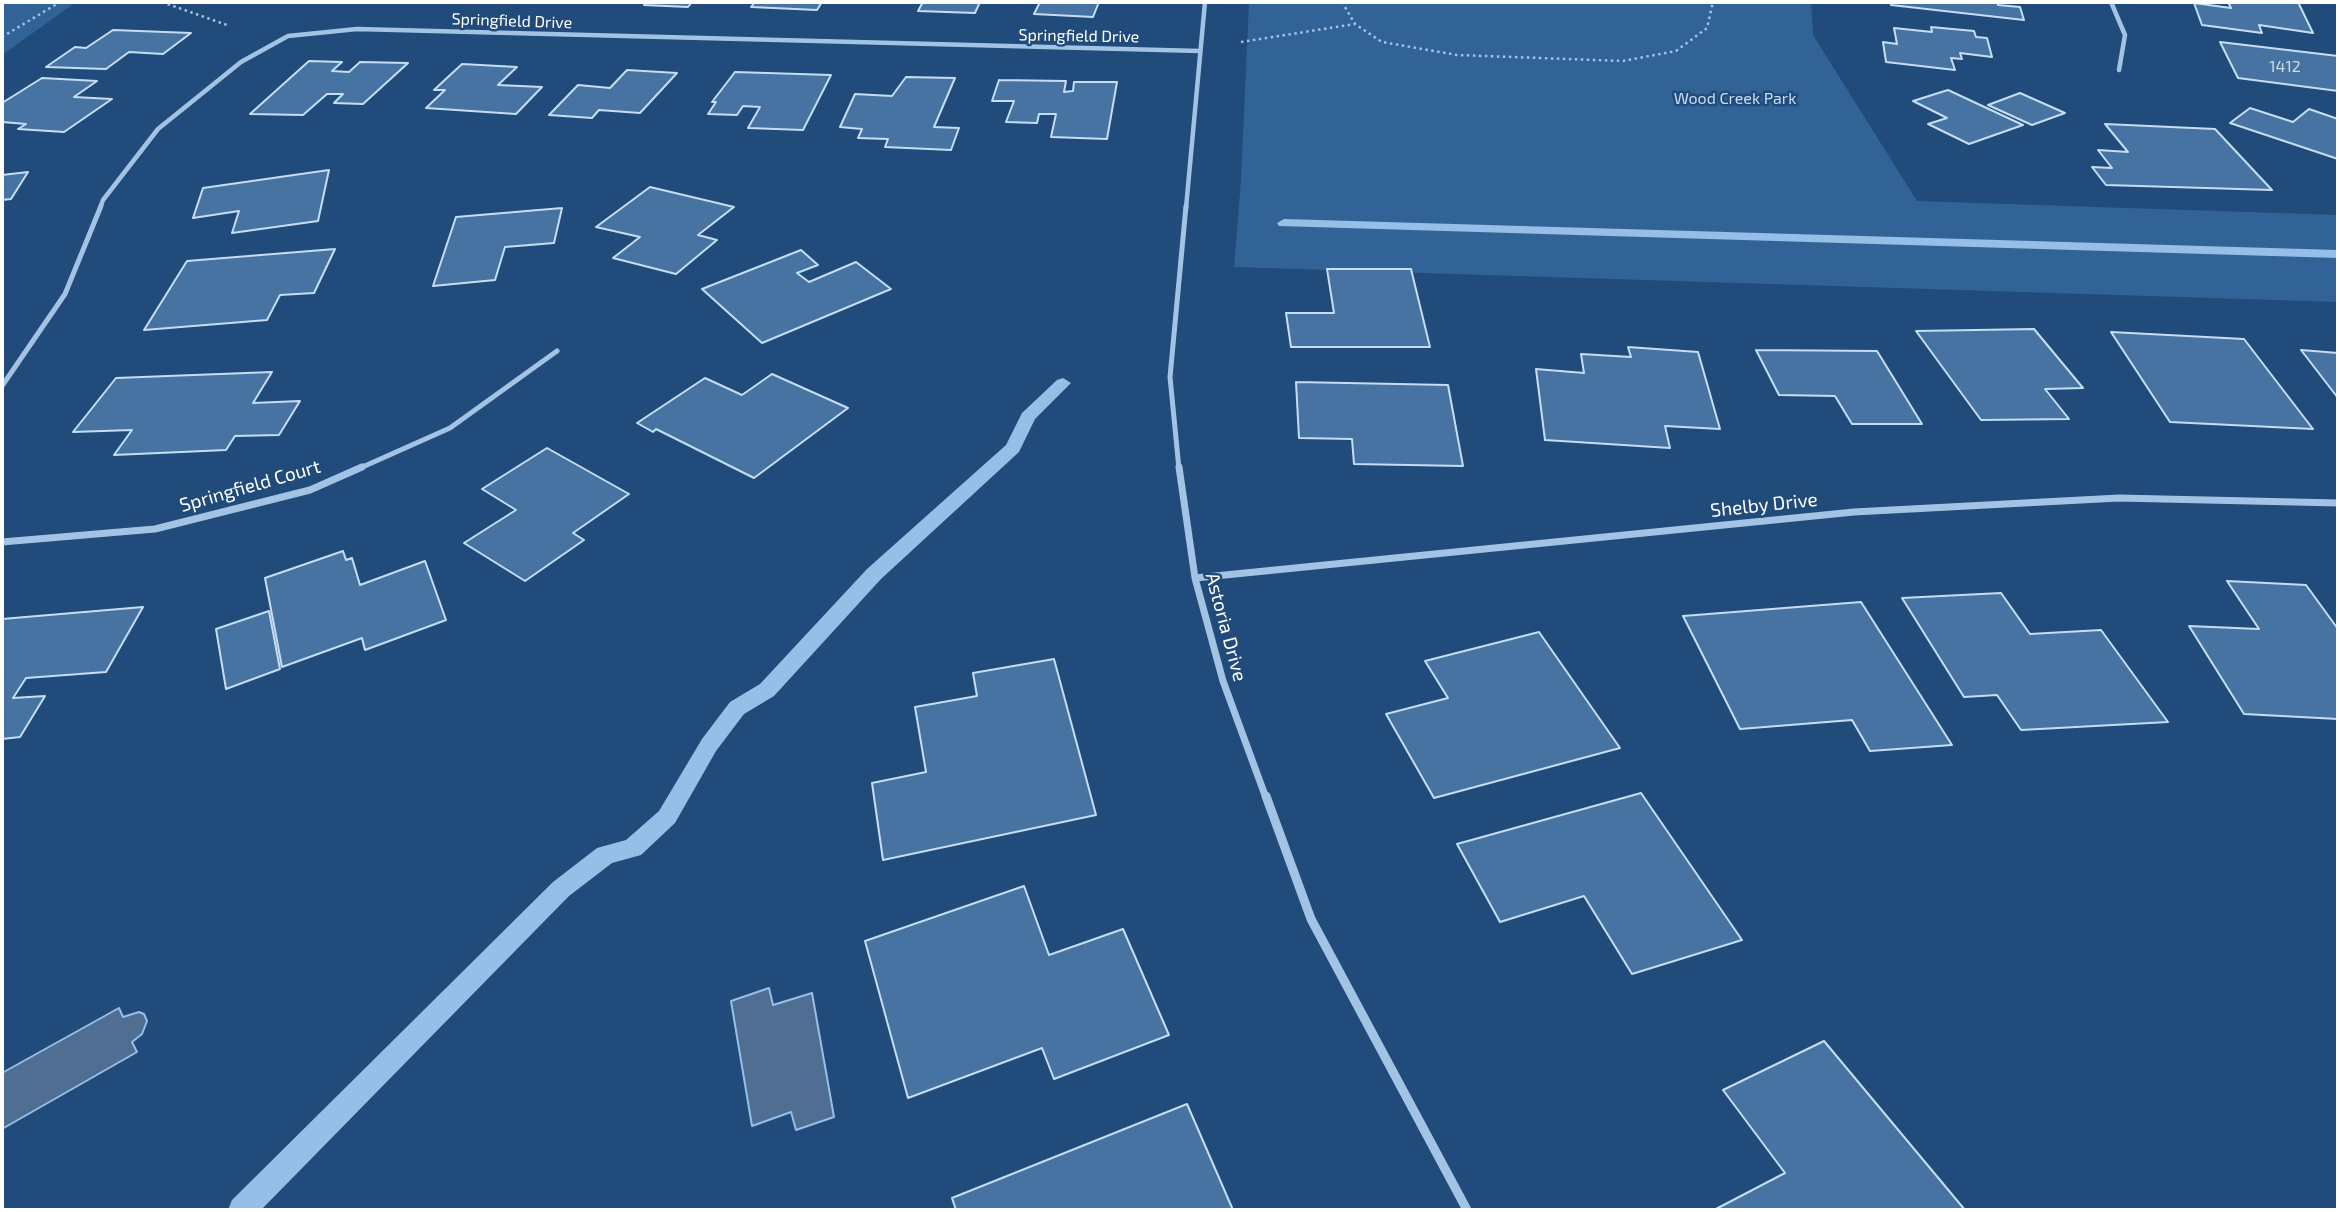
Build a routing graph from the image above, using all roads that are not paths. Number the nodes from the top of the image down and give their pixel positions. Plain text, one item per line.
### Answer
1 (1205, 2) edge
2 (2111, 2) edge
3 (1200, 51) junction
4 (2119, 70) dead end
5 (557, 351) dead end
6 (2, 386) edge
7 (2338, 503) edge
8 (2, 542) edge
9 (1195, 578) junction
10 (1468, 1210) edge

1 - 3 street, Astoria Drive
2 - 4 street
3 - 6 street, Springfield Drive
3 - 9 street, Astoria Drive
5 - 8 street, Springfield Court
7 - 9 street, Shelby Drive
9 - 10 street, Astoria Drive

